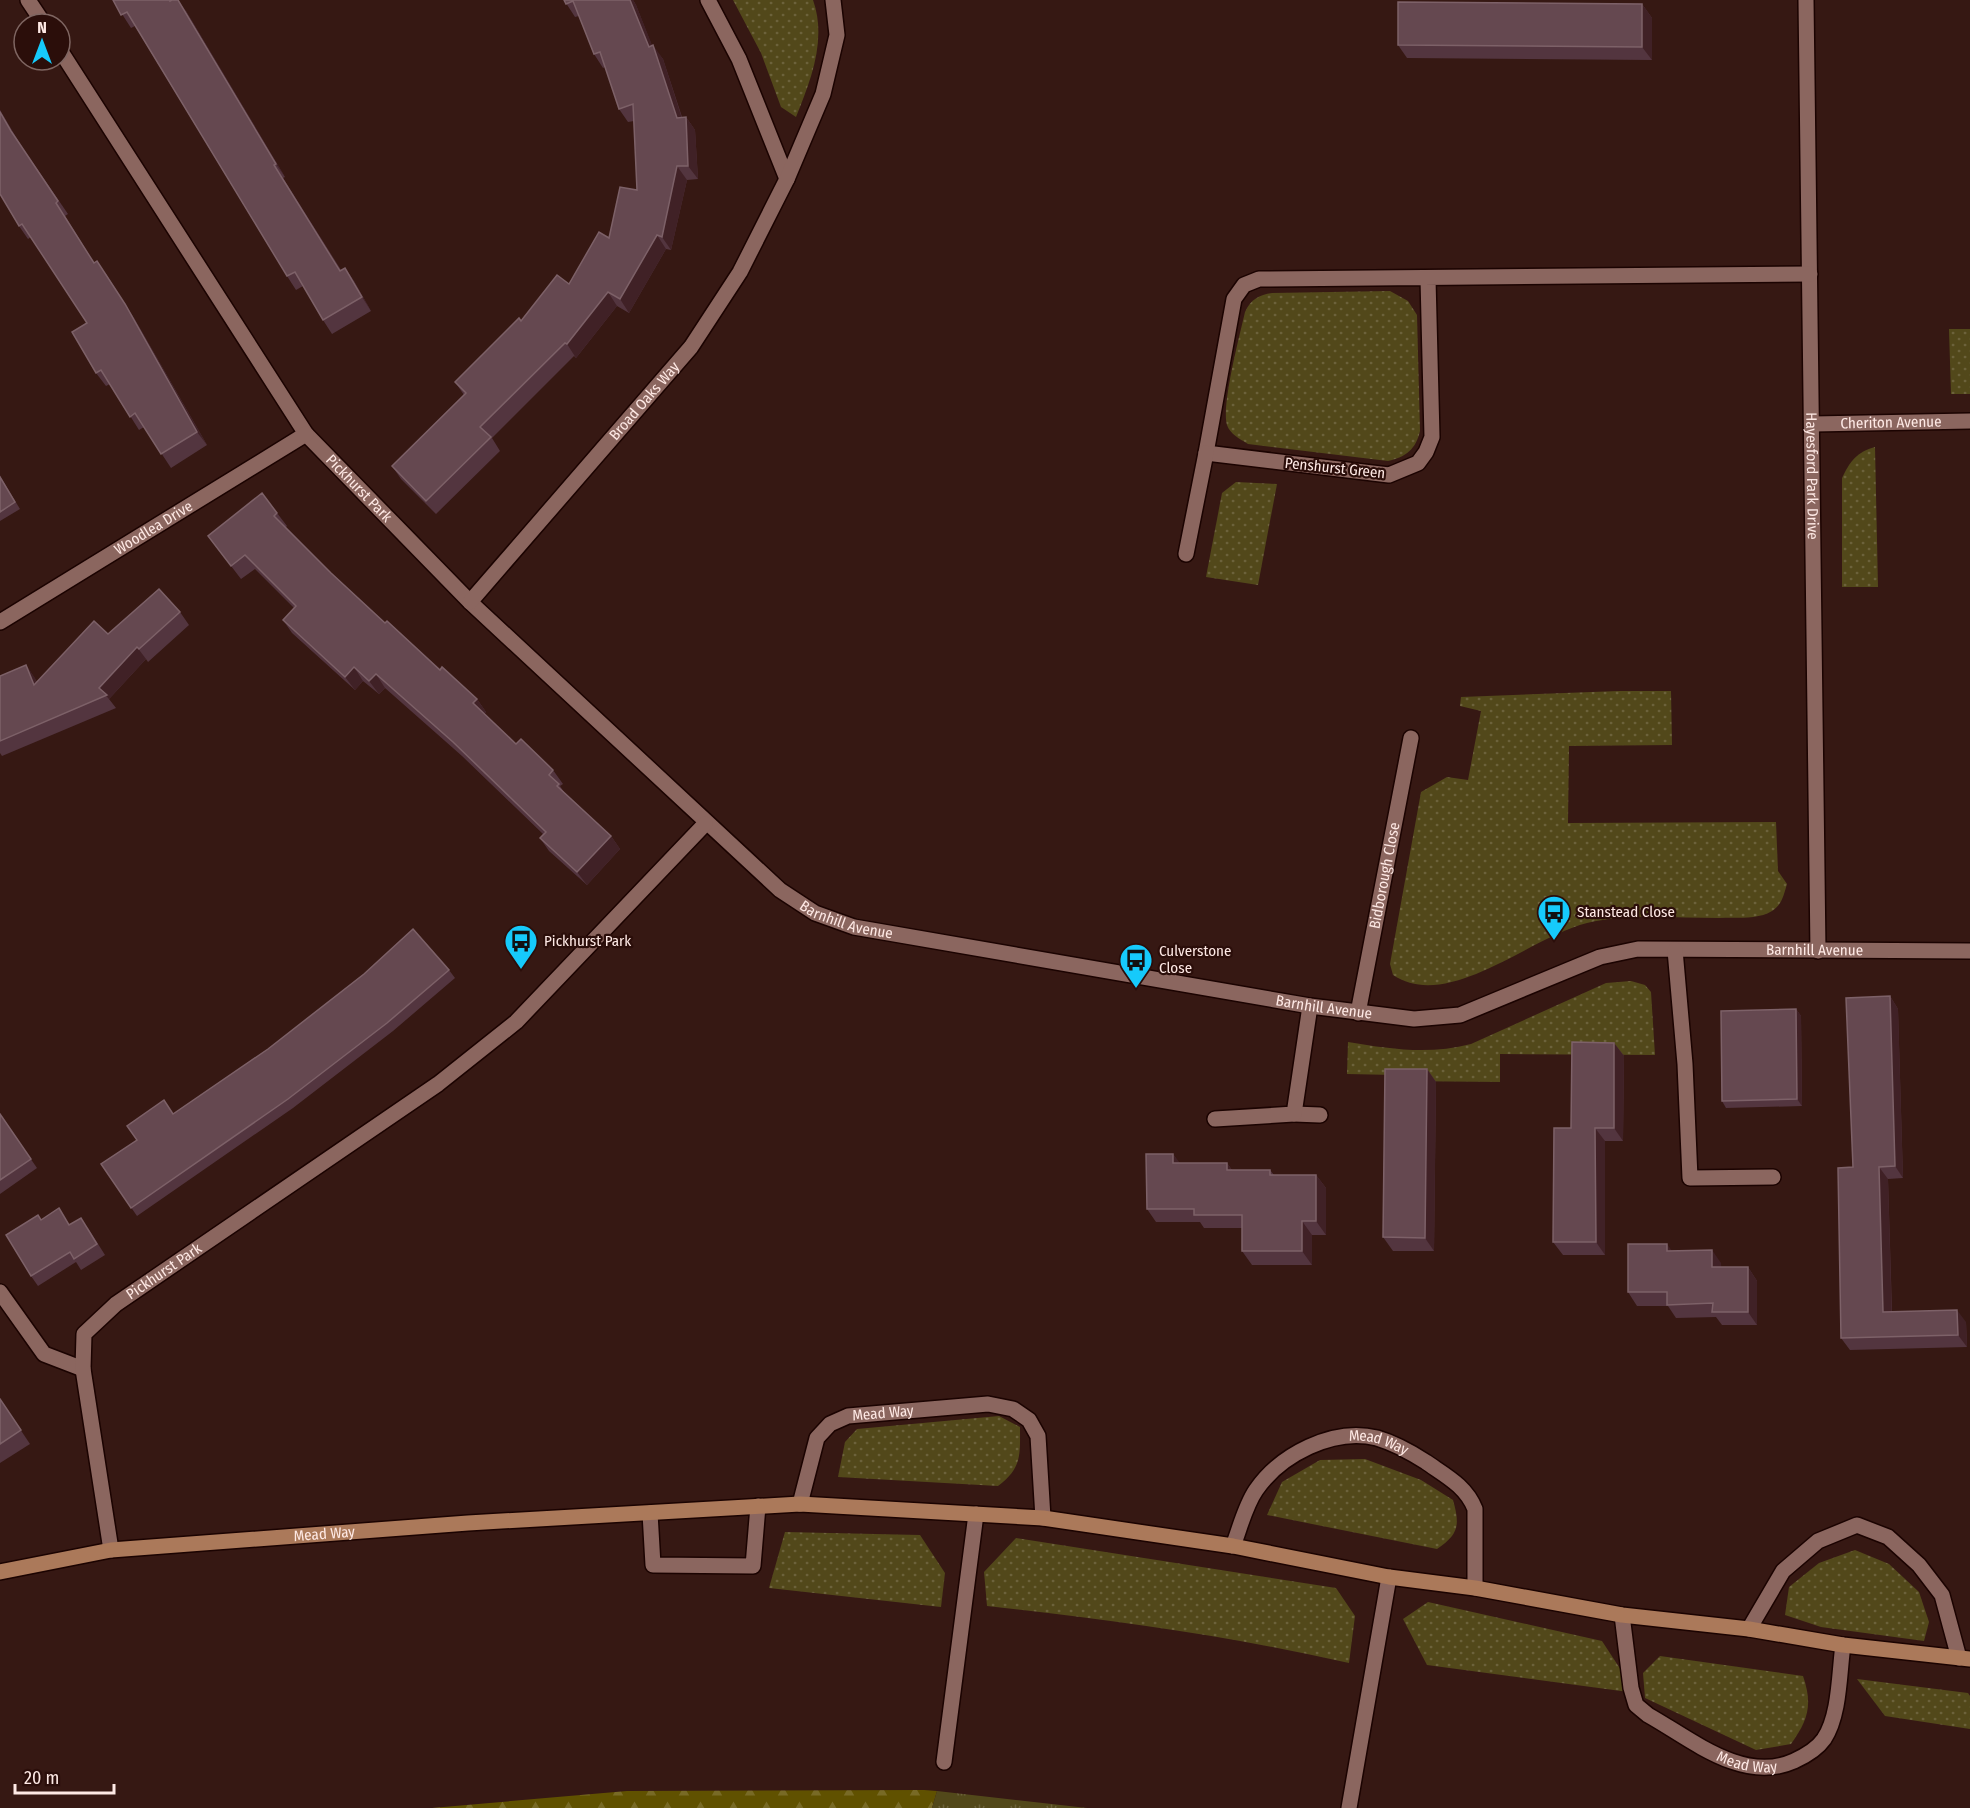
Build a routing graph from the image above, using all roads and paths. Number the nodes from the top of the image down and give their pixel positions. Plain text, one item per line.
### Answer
1 (708, 0) edge
2 (833, 0) edge
3 (1806, 0) edge
4 (72, 69) edge
5 (787, 179) junction
6 (1810, 274) junction
7 (1428, 279) junction
8 (1970, 421) edge
9 (1813, 424) junction
10 (306, 434) junction
11 (1206, 453) junction
12 (1186, 554) dead end
13 (470, 602) junction
14 (0, 622) edge
15 (1411, 738) dead end
16 (705, 824) junction
17 (1675, 950) junction
18 (1818, 951) junction
19 (1970, 951) edge
20 (1310, 1006) junction
21 (1358, 1013) junction
22 (1294, 1114) junction
23 (1320, 1115) dead end
24 (1215, 1119) dead end
25 (1773, 1177) dead end
26 (0, 1292) edge
27 (83, 1369) junction
28 (800, 1504) junction
29 (758, 1506) junction
30 (650, 1513) junction
31 (976, 1514) junction
32 (1043, 1518) junction
33 (1233, 1546) junction
34 (111, 1550) junction
35 (0, 1572) edge
36 (1389, 1577) junction
37 (1475, 1588) junction
38 (1622, 1615) junction
39 (1749, 1629) junction
40 (1843, 1645) junction
41 (1964, 1659) edge
42 (944, 1762) dead end
43 (1349, 1808) edge

1 - 5 street
2 - 5 street, Broad Oaks Way
3 - 6 street, Hayesford Park Drive
4 - 10 street, Pickhurst Park
5 - 13 street, Broad Oaks Way
6 - 7 street
6 - 9 street, Hayesford Park Drive
7 - 11 street
7 - 11 street, Penshurst Green
8 - 9 street, Cheriton Avenue
9 - 18 street, Hayesford Park Drive
10 - 13 street, Pickhurst Park
10 - 14 street, Woodlea Drive
11 - 12 street
13 - 16 street, Pickhurst Park
15 - 21 street, Bidborough Close
16 - 20 street, Barnhill Avenue
16 - 27 street, Pickhurst Park
17 - 18 street, Barnhill Avenue
17 - 21 street, Barnhill Avenue
17 - 25 street
18 - 19 street, Barnhill Avenue
20 - 21 street, Barnhill Avenue
20 - 22 street
22 - 23 street
22 - 24 street
26 - 27 street
27 - 34 street, Pickhurst Park
28 - 29 street, Mead Way
28 - 31 street, Mead Way
28 - 32 street, Mead Way
29 - 30 street, Mead Way
29 - 30 street
30 - 34 street, Mead Way
31 - 32 street, Mead Way
31 - 42 street
32 - 33 street, Mead Way
33 - 36 street, Mead Way
33 - 37 street, Mead Way
34 - 35 street, Mead Way
36 - 37 street, Mead Way
36 - 43 street
37 - 38 street, Mead Way
38 - 39 street, Mead Way
38 - 40 street, Mead Way
39 - 40 street, Mead Way
39 - 41 street, Mead Way
40 - 41 street, Mead Way

